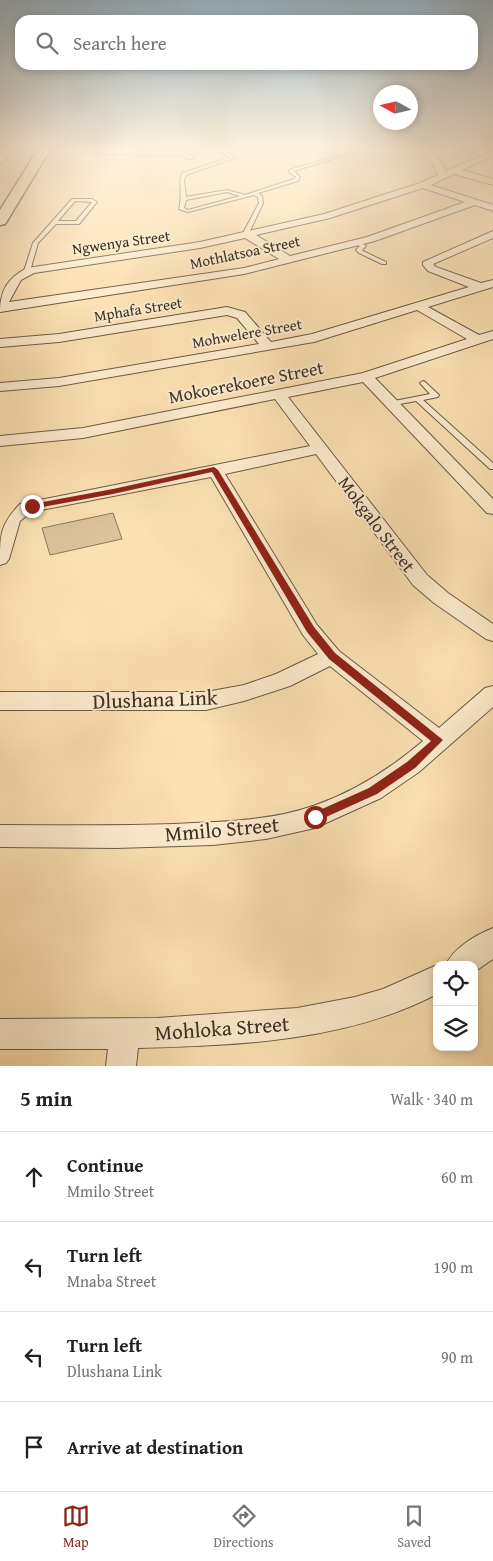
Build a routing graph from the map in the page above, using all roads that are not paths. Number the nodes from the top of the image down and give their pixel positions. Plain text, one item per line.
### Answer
1 (14, 198) edge
2 (192, 198) edge
3 (238, 198) edge
4 (260, 198) edge
5 (384, 198) edge
6 (461, 198) edge
7 (184, 199) joint
8 (474, 202) junction
9 (493, 208) edge
10 (0, 221) edge
11 (55, 222) junction
12 (493, 234) edge
13 (247, 235) junction
14 (356, 243) junction
15 (288, 260) junction
16 (384, 263) dead end
17 (27, 272) junction
18 (487, 285) edge
19 (3, 305) edge
20 (418, 306) junction
21 (493, 335) edge
22 (478, 340) junction
23 (0, 343) edge
24 (267, 346) junction
25 (366, 377) junction
26 (423, 383) dead end
27 (0, 387) edge
28 (279, 395) junction
29 (418, 399) junction
30 (392, 404) junction
31 (0, 441) edge
32 (320, 449) junction
33 (493, 467) edge
34 (214, 470) junction
35 (493, 509) edge
36 (0, 559) edge
37 (493, 634) edge
38 (332, 656) junction
39 (493, 694) edge
40 (0, 701) edge
41 (438, 740) junction
42 (0, 836) edge
43 (493, 942) edge
44 (466, 961) edge
45 (433, 982) edge
46 (0, 1034) edge
47 (124, 1035) junction
48 (121, 1066) edge

1 - 10 main road
2 - 7 lane
3 - 7 lane
4 - 13 lane
5 - 13 street, Ngwenya Street
6 - 8 street
8 - 9 street
8 - 14 street, Mothlatsoa Street
11 - 11 lane
11 - 17 lane
12 - 18 street
13 - 15 street
13 - 17 street, Ngwenya Street
14 - 15 street, Mothlatsoa Street
14 - 16 lane
15 - 19 street, Mothlatsoa Street
17 - 19 street
18 - 20 street, Mohwelere Street
20 - 22 street
20 - 24 street, Mohwelere Street
21 - 22 street, Mokoerekoere Street
22 - 25 street, Mokoerekoere Street
23 - 24 street, Mphafa Street
24 - 27 street, Mohwelere Street
25 - 28 street, Mokoerekoere Street
25 - 30 street
26 - 29 lane
28 - 31 street, Mokoerekoere Street
28 - 32 street, Mokgalo Street
29 - 30 lane
29 - 33 lane
30 - 35 street
32 - 34 street
32 - 37 street, Mokgalo Street
34 - 36 street
34 - 38 street
38 - 40 street, Dlushana Link
38 - 41 street
39 - 41 street, Mmilo Street
41 - 42 street, Mmilo Street
43 - 44 street
45 - 47 street, Mohloka Street
46 - 47 street, Mohloka Street
47 - 48 street

